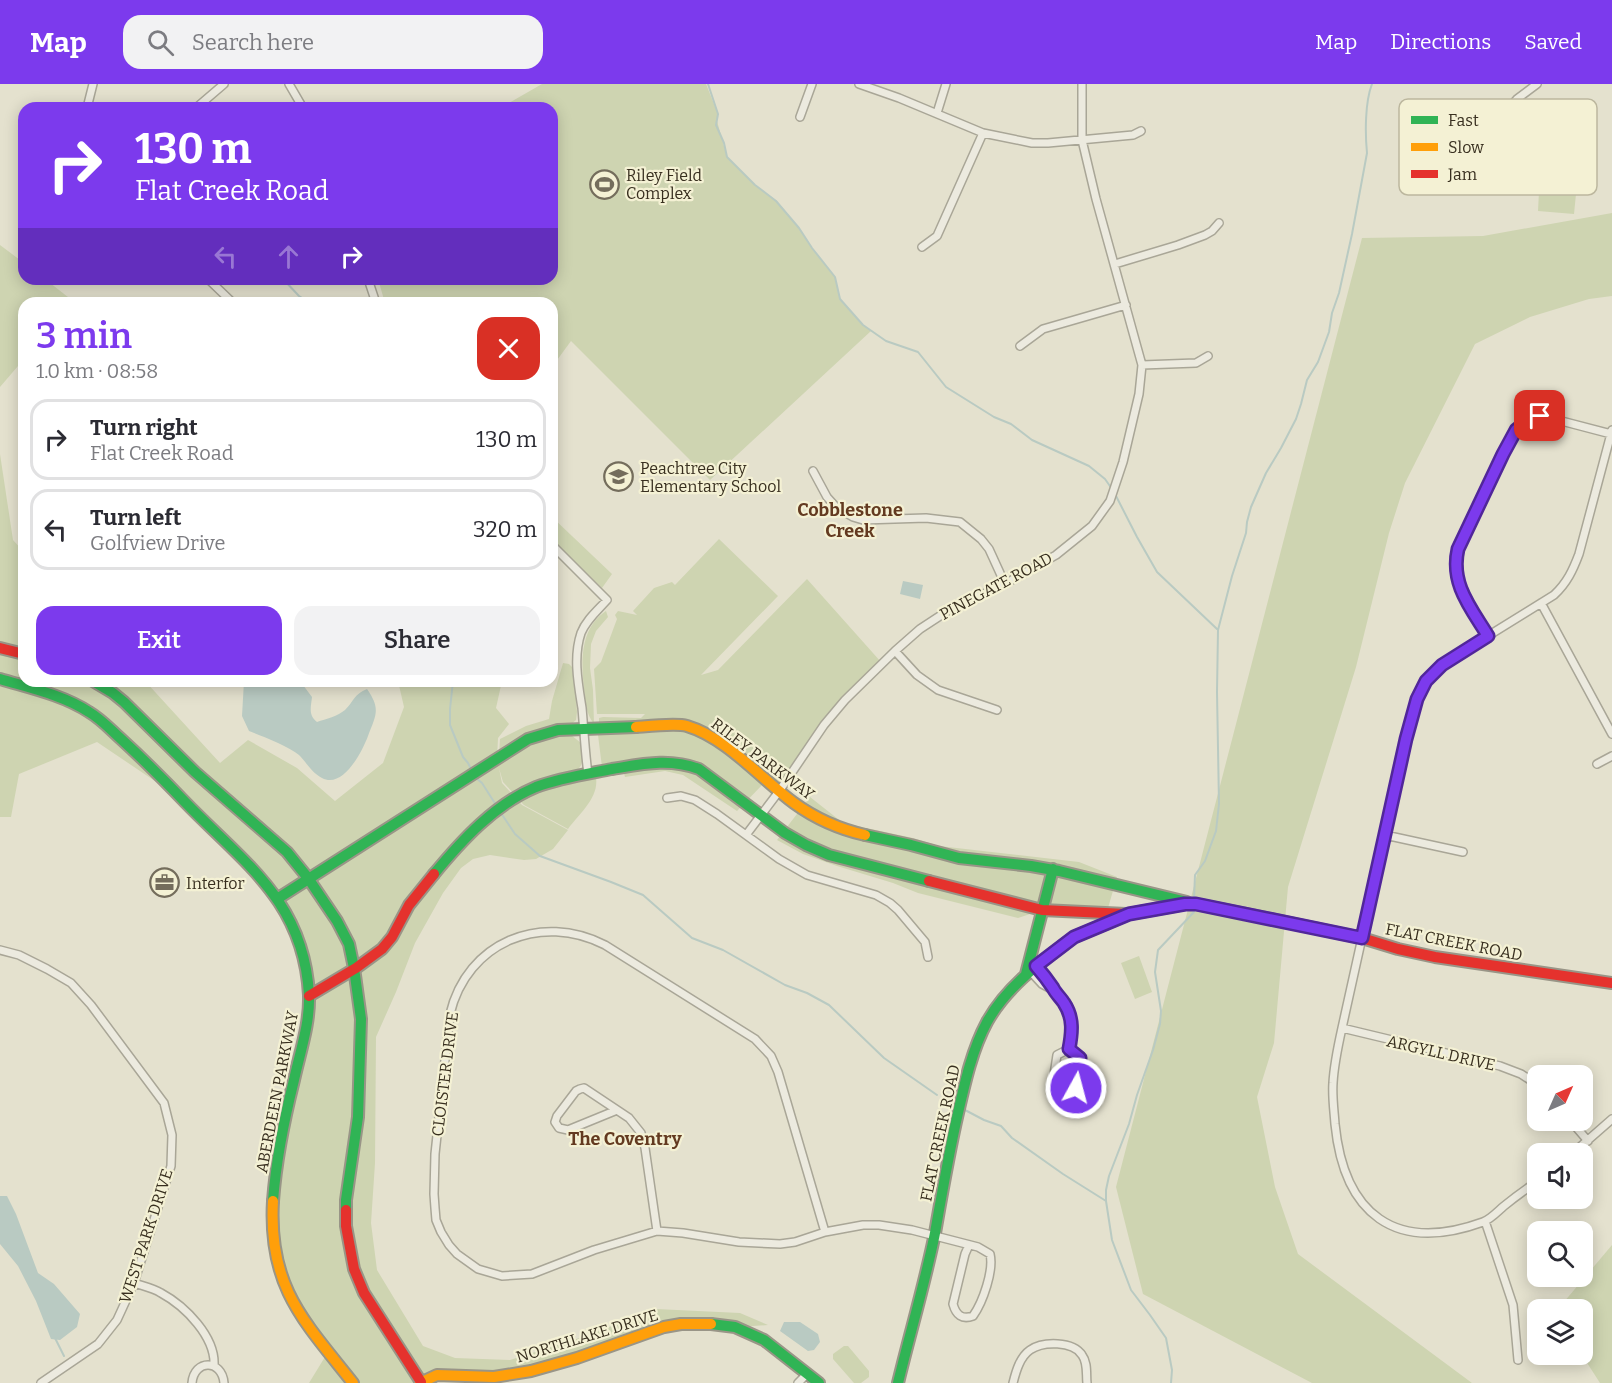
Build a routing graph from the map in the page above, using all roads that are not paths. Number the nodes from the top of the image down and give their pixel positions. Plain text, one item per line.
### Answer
1 (93, 84) edge
2 (224, 84) edge
3 (289, 84) edge
4 (812, 84) edge
5 (859, 84) edge
6 (946, 84) edge
7 (1082, 84) edge
8 (1537, 84) edge
9 (1517, 99) edge
10 (88, 102) edge
11 (204, 102) edge
12 (300, 102) edge
13 (937, 113) junction
14 (800, 117) dead end
15 (1141, 131) dead end
16 (983, 133) junction
17 (1082, 140) junction
18 (1219, 223) dead end
19 (922, 247) dead end
20 (1115, 264) junction
21 (214, 285) edge
22 (226, 297) edge
23 (1126, 305) junction
24 (1020, 346) dead end
25 (1208, 356) dead end
26 (1142, 365) junction
27 (1611, 432) edge
28 (813, 471) dead end
29 (558, 551) edge
30 (1005, 584) junction
31 (1540, 603) junction
32 (1488, 636) junction
33 (0, 648) edge
34 (895, 651) junction
35 (18, 652) edge
36 (0, 679) edge
37 (18, 685) edge
38 (25, 687) edge
39 (103, 687) edge
40 (997, 710) dead end
41 (583, 729) junction
42 (1612, 734) edge
43 (1612, 756) edge
44 (1597, 765) dead end
45 (588, 774) junction
46 (780, 790) junction
47 (667, 798) dead end
48 (760, 815) junction
49 (746, 835) junction
50 (1385, 835) junction
51 (1464, 852) dead end
52 (1053, 869) junction
53 (308, 878) junction
54 (278, 899) junction
55 (1196, 904) junction
56 (1042, 910) junction
57 (1129, 914) junction
58 (1362, 938) junction
59 (0, 950) edge
60 (928, 957) dead end
61 (354, 968) junction
62 (1031, 970) junction
63 (1612, 983) edge
64 (309, 996) junction
65 (1342, 1028) junction
66 (1069, 1049) junction
67 (1527, 1078) edge
68 (617, 1110) junction
69 (1612, 1119) edge
70 (1579, 1131) edge
71 (1588, 1141) junction
72 (1586, 1143) edge
73 (1527, 1188) edge
74 (1485, 1221) junction
75 (657, 1231) junction
76 (825, 1232) junction
77 (934, 1236) junction
78 (969, 1245) junction
79 (134, 1283) junction
80 (1518, 1360) dead end
81 (214, 1366) junction
82 (807, 1374) junction
83 (41, 1383) edge
84 (192, 1383) edge
85 (224, 1383) edge
86 (352, 1383) edge
87 (421, 1383) edge
88 (798, 1383) edge
89 (819, 1383) edge
90 (898, 1383) edge
91 (1013, 1383) edge
92 (1087, 1383) edge

1 - 10 street
2 - 11 street
3 - 12 street
4 - 14 street
5 - 13 street
6 - 13 street
7 - 17 street, PINEGATE ROAD
8 - 9 street
13 - 16 street
15 - 17 street
16 - 17 street
16 - 19 street
17 - 20 street, PINEGATE ROAD
18 - 20 street
20 - 23 street, PINEGATE ROAD
21 - 22 street
23 - 24 street
23 - 26 street, PINEGATE ROAD
25 - 26 street
26 - 30 street, PINEGATE ROAD
27 - 31 street
27 - 32 street
28 - 30 street
29 - 41 street
30 - 34 street, PINEGATE ROAD
31 - 32 street
31 - 42 street
32 - 50 street
33 - 35 street
34 - 40 street
34 - 46 street, PINEGATE ROAD
36 - 37 street, ABERDEEN PARKWAY
38 - 54 street, ABERDEEN PARKWAY
39 - 53 street
41 - 45 street
41 - 46 street, RILEY PARKWAY
41 - 53 street, RILEY PARKWAY
43 - 44 street
45 - 48 street
45 - 61 street
46 - 48 street, PINEGATE ROAD
46 - 52 street, RILEY PARKWAY
47 - 49 street
48 - 49 street, PINEGATE ROAD
48 - 56 street
49 - 60 street
50 - 51 street
50 - 58 street
52 - 55 street, RILEY PARKWAY
52 - 56 street
53 - 54 street, RILEY PARKWAY
53 - 61 street
54 - 64 street, ABERDEEN PARKWAY
55 - 57 street, FLAT CREEK ROAD
55 - 58 street, FLAT CREEK ROAD
56 - 57 street
56 - 62 street
57 - 62 street, FLAT CREEK ROAD
58 - 63 street, FLAT CREEK ROAD
58 - 65 street
59 - 79 street, WEST PARK DRIVE
61 - 64 street
61 - 87 street
62 - 66 street
62 - 77 street, FLAT CREEK ROAD
64 - 86 street, ABERDEEN PARKWAY
65 - 67 street, ARGYLL DRIVE
65 - 74 street
66 - 66 street
68 - 68 street
68 - 75 street
69 - 71 street
70 - 71 street
71 - 72 street
73 - 74 street
74 - 80 street
75 - 76 street, CLOISTER DRIVE
75 - 76 street, CLOISTER DRIVE
76 - 77 street, CLOISTER DRIVE
77 - 78 street, CLOISTER DRIVE
77 - 90 street, FLAT CREEK ROAD
78 - 78 street
79 - 81 street
79 - 83 street, WEST PARK DRIVE
81 - 84 street
81 - 85 street
82 - 87 street, NORTHLAKE DRIVE
82 - 88 street
82 - 89 street, NORTHLAKE DRIVE
91 - 92 street

